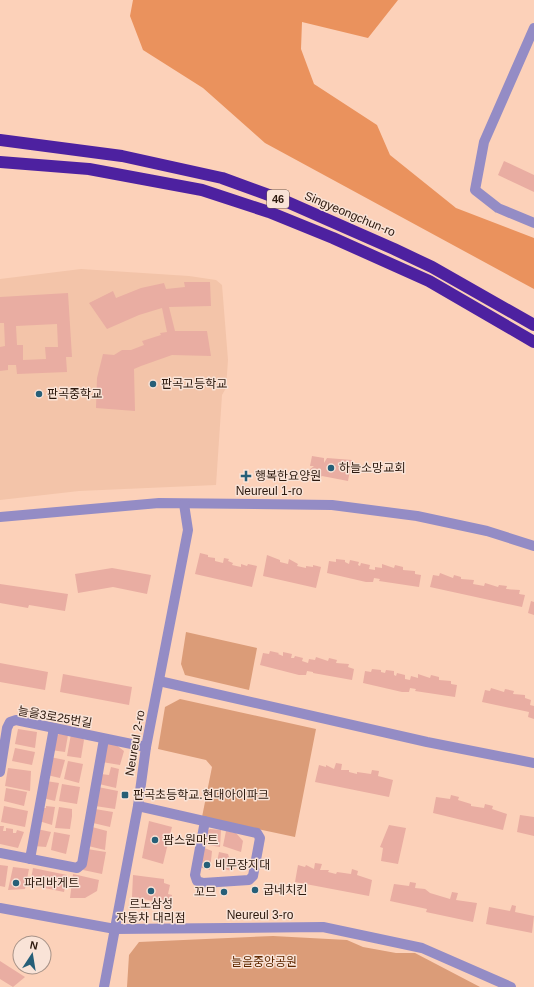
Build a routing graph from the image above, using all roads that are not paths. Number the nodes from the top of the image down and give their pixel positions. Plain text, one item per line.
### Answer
1 (534, 28) edge
2 (0, 140) edge
3 (0, 162) edge
4 (534, 223) edge
5 (534, 325) edge
6 (534, 342) edge
7 (184, 504) junction
8 (0, 517) edge
9 (534, 546) edge
10 (159, 681) junction
11 (54, 728) junction
12 (104, 739) junction
13 (146, 747) junction
14 (534, 763) edge
15 (0, 772) edge
16 (138, 806) junction
17 (205, 821) junction
18 (0, 853) edge
19 (30, 859) junction
20 (0, 908) edge
21 (115, 929) junction
22 (104, 987) edge
23 (511, 987) edge

1 - 4 street
2 - 5 highway, Singyeongchun-ro / 46
3 - 6 highway, 46
7 - 8 street, Neureul 1-ro
7 - 9 street, Neureul 1-ro
7 - 10 street, Neureul 2-ro
10 - 13 street, Neureul 2-ro
10 - 14 street
11 - 12 street, 늘을3로25번길
11 - 15 street, 늘을3로25번길
11 - 19 street
12 - 13 street, 늘을3로25번길
12 - 19 street
13 - 16 street, Neureul 2-ro
16 - 17 street
16 - 21 street, Neureul 2-ro
17 - 17 street
18 - 19 street
20 - 21 street, Neureul 3-ro
21 - 22 street, Neureul 2-ro
21 - 23 street, Neureul 3-ro

